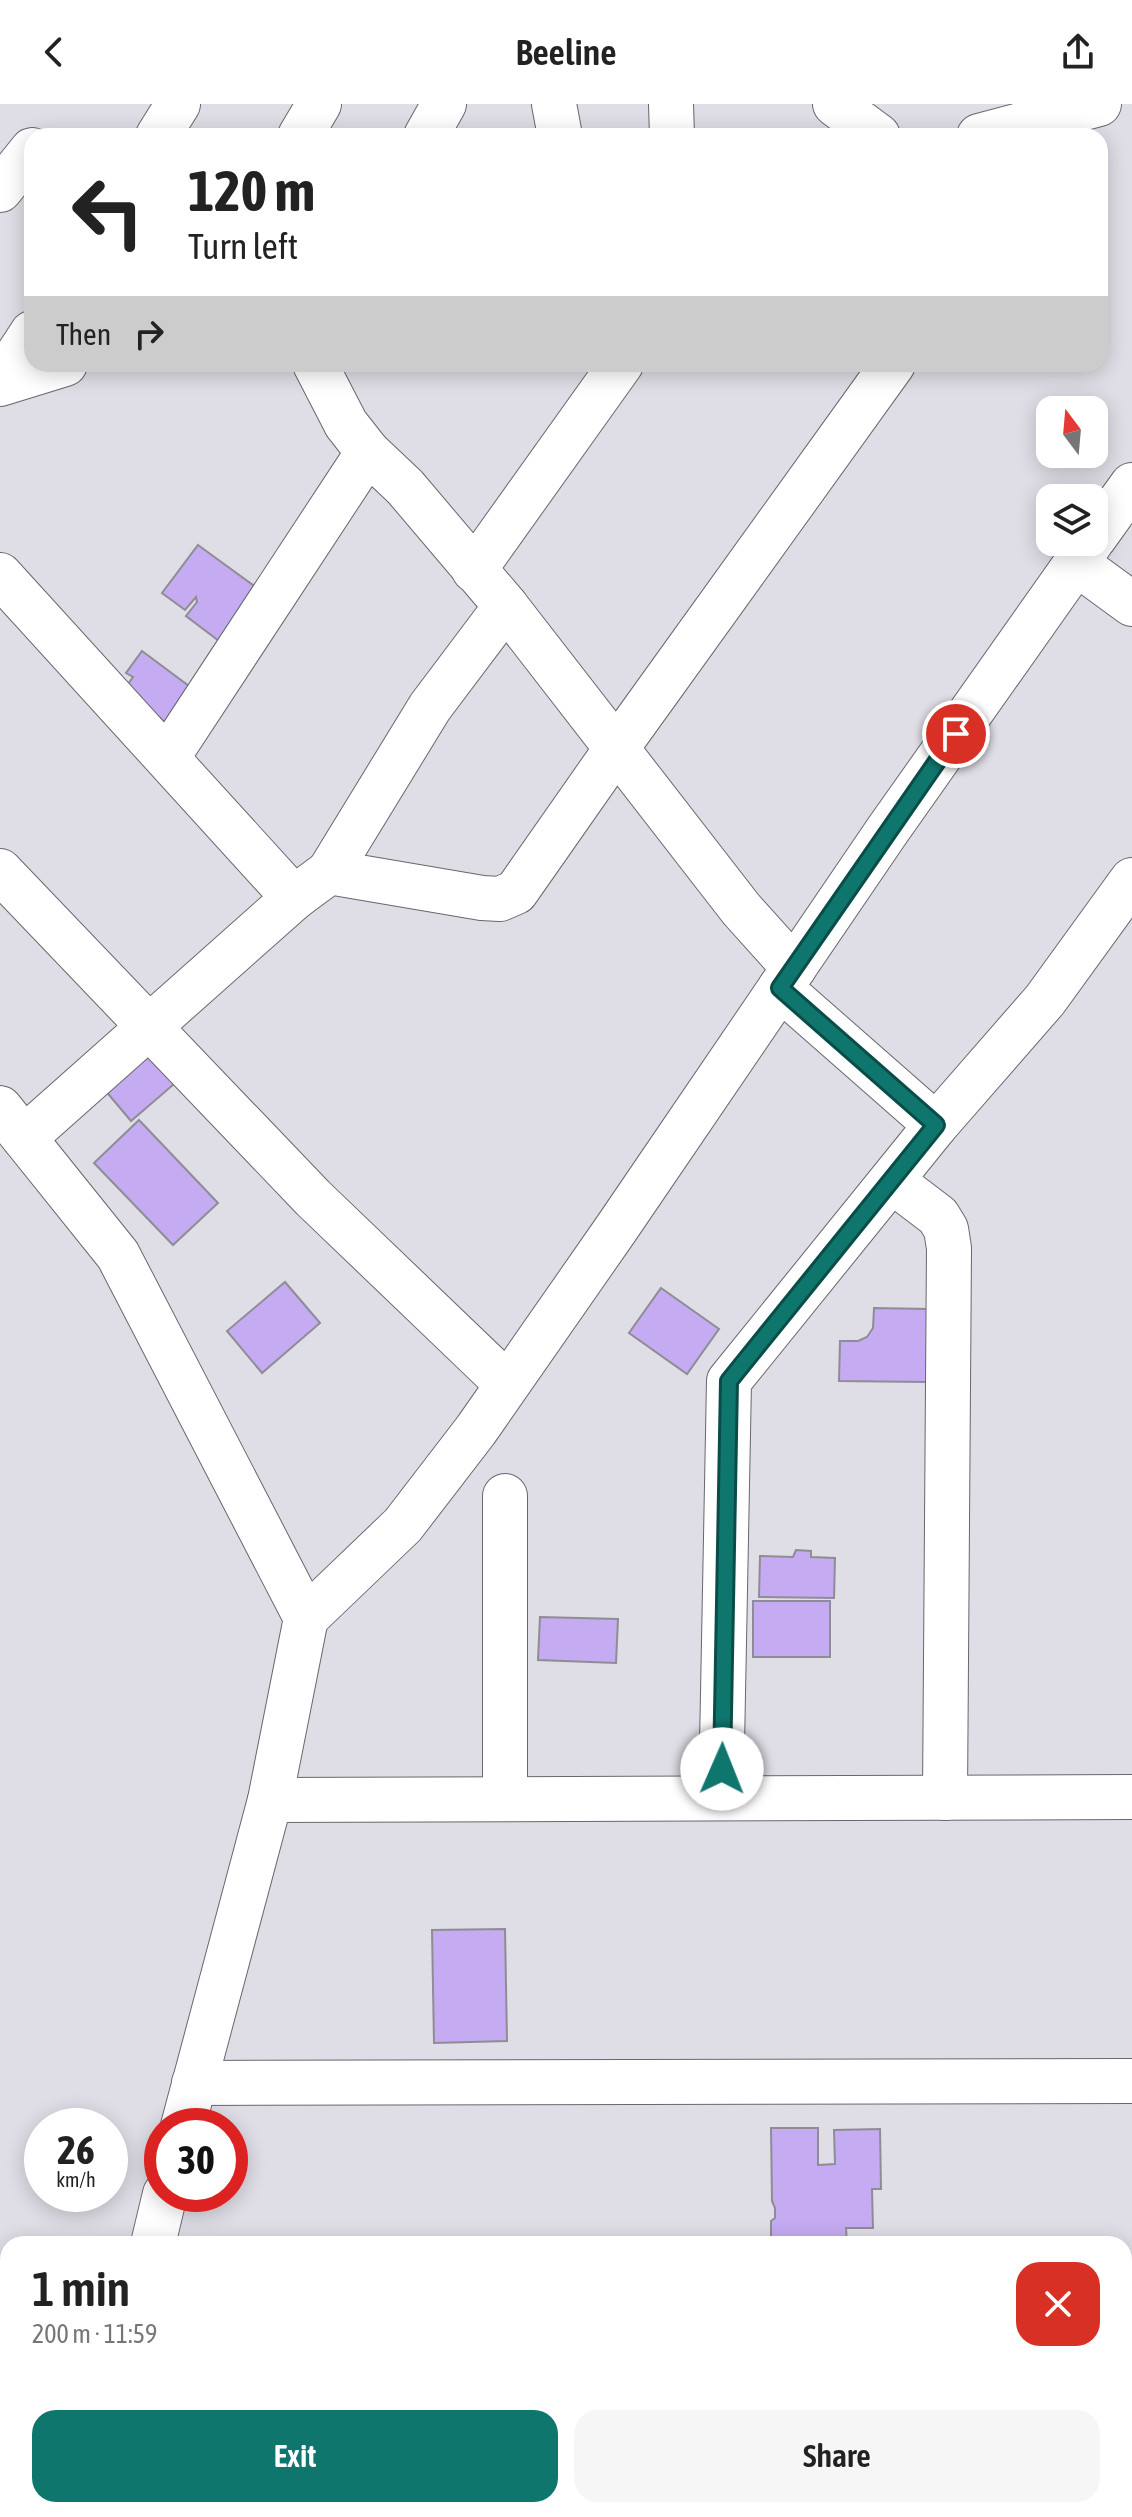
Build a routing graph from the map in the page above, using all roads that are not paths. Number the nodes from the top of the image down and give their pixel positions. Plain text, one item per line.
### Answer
1 (178, 104) edge
2 (319, 104) edge
3 (444, 104) edge
4 (554, 104) edge
5 (671, 104) edge
6 (835, 104) edge
7 (1076, 113) edge
8 (163, 128) edge
9 (305, 128) edge
10 (430, 128) edge
11 (558, 128) edge
12 (672, 128) edge
13 (867, 128) edge
14 (1013, 128) edge
15 (24, 160) edge
16 (0, 190) edge
17 (24, 346) edge
18 (38, 372) edge
19 (319, 372) edge
20 (615, 372) edge
21 (887, 372) edge
22 (0, 383) edge
23 (368, 452) junction
24 (1132, 485) edge
25 (1108, 519) edge
26 (1081, 556) edge
27 (1093, 556) edge
28 (474, 570) junction
29 (0, 575) edge
30 (1132, 604) edge
31 (506, 606) junction
32 (616, 749) junction
33 (167, 758) junction
34 (0, 871) edge
35 (329, 872) junction
36 (1132, 880) edge
37 (294, 898) junction
38 (787, 978) junction
39 (150, 1028) junction
40 (12, 1123) edge
41 (936, 1125) junction
42 (892, 1181) junction
43 (507, 1384) junction
44 (505, 1496) dead end
45 (306, 1618) junction
46 (1132, 1797) edge
47 (721, 1798) junction
48 (945, 1798) junction
49 (505, 1799) junction
50 (270, 1800) junction
51 (1132, 2081) edge
52 (194, 2083) junction
53 (188, 2108) edge
54 (161, 2212) edge
55 (155, 2236) edge

1 - 8 street
2 - 9 street
3 - 10 street
4 - 11 street
5 - 12 street
6 - 13 street
7 - 14 street
15 - 16 street
17 - 22 street
18 - 22 street
19 - 23 street
20 - 28 street
21 - 32 street
23 - 28 street
23 - 33 street
24 - 25 street
26 - 38 street
27 - 30 street
28 - 31 street
29 - 33 street
31 - 32 street
31 - 35 street
32 - 35 street
32 - 38 street
33 - 37 street
34 - 39 street
35 - 37 street
36 - 41 street
37 - 39 street
38 - 41 street
38 - 43 street
39 - 40 street
39 - 43 street
40 - 45 street
41 - 42 street
42 - 47 street
42 - 48 street
43 - 45 street
44 - 49 street
45 - 50 street
46 - 48 street
47 - 48 street
47 - 49 street
49 - 50 street
50 - 52 street
51 - 52 street
52 - 53 street
54 - 55 street

